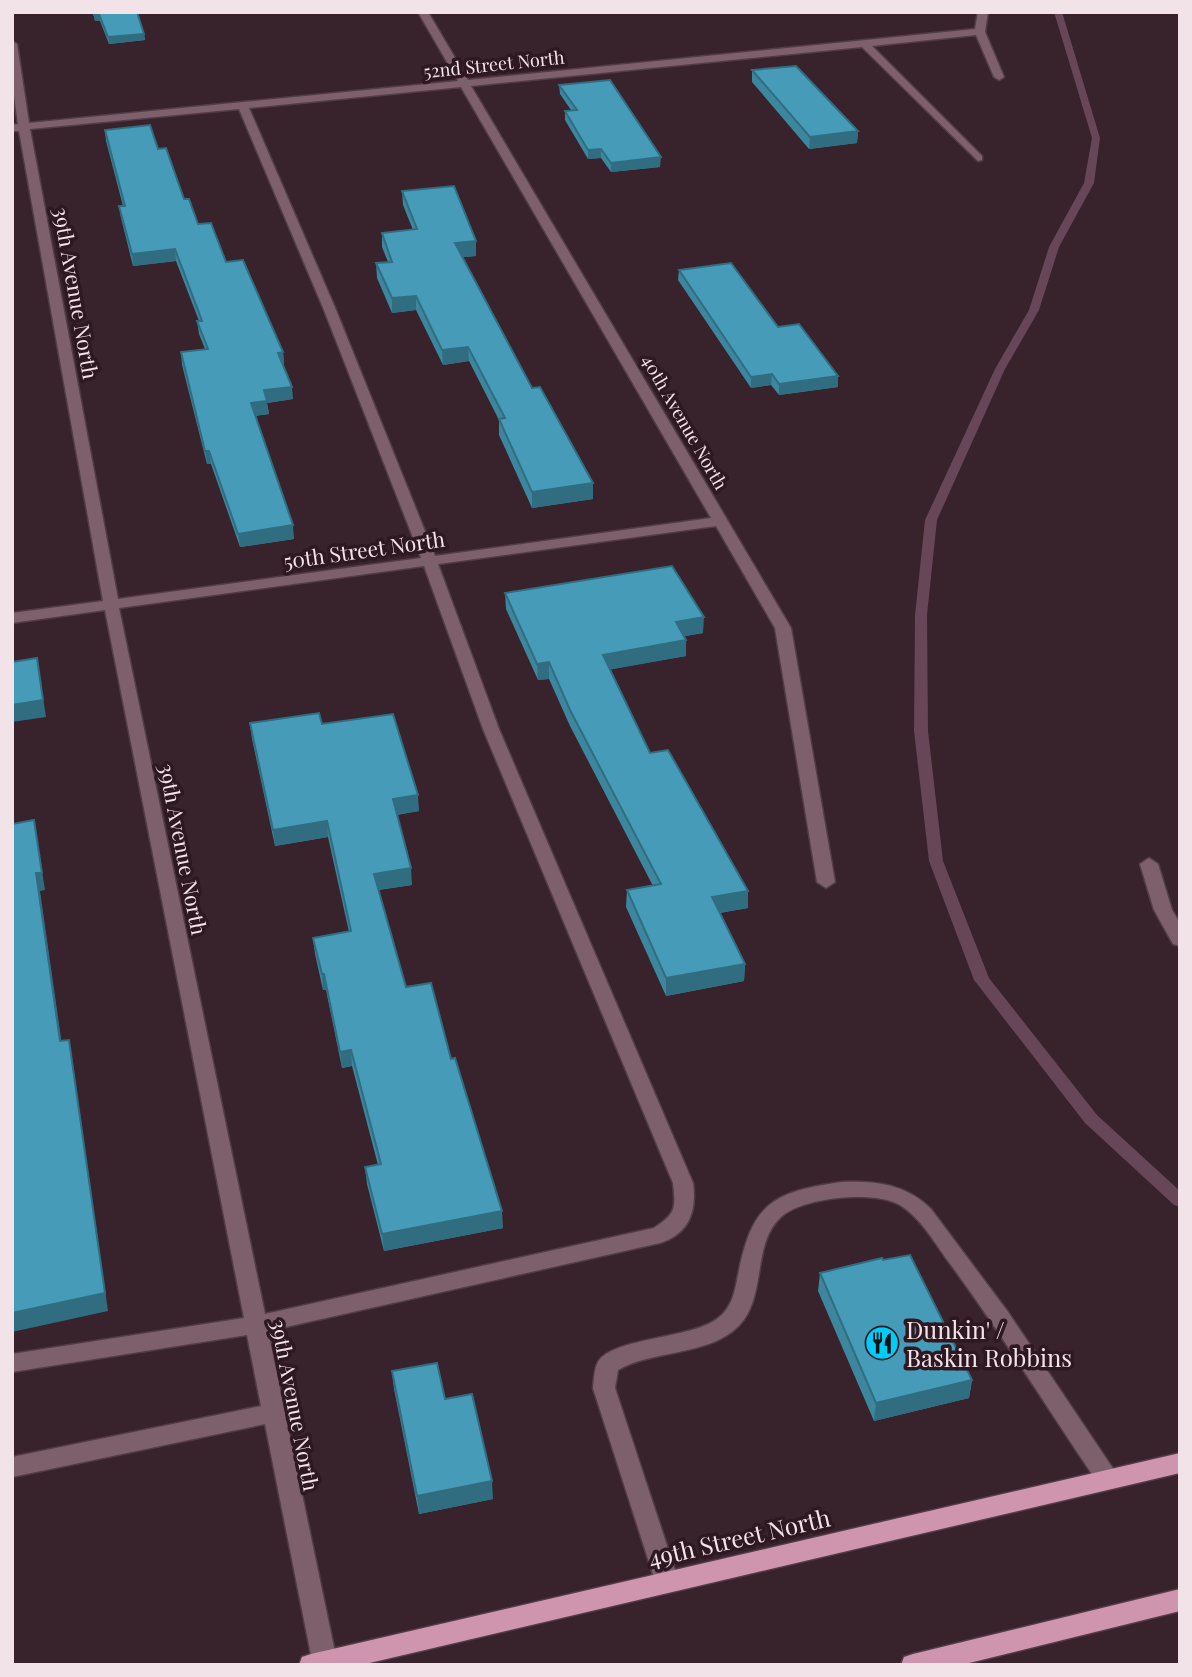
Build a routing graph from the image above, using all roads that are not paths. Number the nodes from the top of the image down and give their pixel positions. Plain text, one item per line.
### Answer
1 (423, 12) edge
2 (983, 12) edge
3 (980, 32) junction
4 (864, 43) junction
5 (12, 44) edge
6 (999, 77) dead end
7 (464, 84) junction
8 (243, 106) junction
9 (18, 128) edge
10 (978, 158) dead end
11 (721, 521) junction
12 (430, 562) junction
13 (111, 604) junction
14 (12, 618) edge
15 (1149, 864) dead end
16 (826, 882) dead end
17 (1180, 940) edge
18 (256, 1325) junction
19 (12, 1363) edge
20 (274, 1413) junction
21 (1180, 1463) edge
22 (12, 1468) edge
23 (1108, 1479) junction
24 (667, 1582) junction
25 (1180, 1600) edge
26 (317, 1663) edge
27 (913, 1665) edge

1 - 7 street, 40th Avenue North
2 - 3 street
3 - 4 street, 52nd Street North
3 - 6 street
4 - 7 street, 52nd Street North
4 - 10 street
5 - 9 street, 39th Avenue North
7 - 8 street, 52nd Street North
7 - 11 street, 40th Avenue North
8 - 9 street, 52nd Street North
8 - 12 street
9 - 13 street, 39th Avenue North
11 - 12 street, 50th Street North
11 - 16 street, 40th Avenue North
12 - 13 street, 50th Street North
12 - 18 street
13 - 14 street, 50th Street North
13 - 18 street, 39th Avenue North
15 - 17 street
18 - 19 street
18 - 20 street, 39th Avenue North
20 - 22 street
20 - 26 street, 39th Avenue North
21 - 23 main road, 49th Street North
23 - 24 main road, 49th Street North
23 - 24 street
24 - 26 main road, 49th Street North
25 - 27 main road

